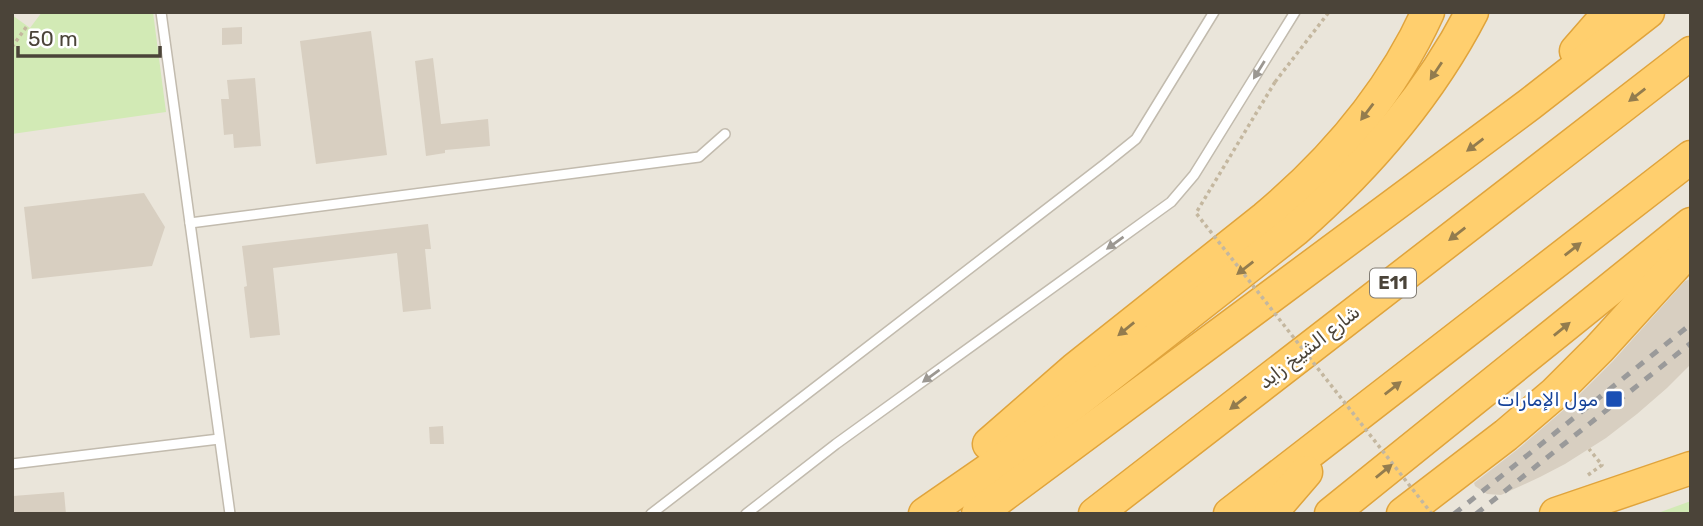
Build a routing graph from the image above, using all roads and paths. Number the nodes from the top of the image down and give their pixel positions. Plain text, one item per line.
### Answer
1 (161, 12) edge
2 (1214, 12) edge
3 (1295, 12) edge
4 (1329, 12) edge
5 (1428, 12) edge
6 (1472, 12) edge
7 (1610, 12) edge
8 (1648, 12) edge
9 (27, 26) dead end
10 (12, 47) edge
11 (1691, 53) edge
12 (1530, 104) junction
13 (724, 134) dead end
14 (1391, 134) junction
15 (1691, 157) edge
16 (190, 223) junction
17 (1691, 225) edge
18 (1691, 248) edge
19 (1339, 430) junction
20 (219, 439) junction
21 (12, 464) edge
22 (1691, 468) edge
23 (230, 514) edge
24 (651, 514) edge
25 (747, 514) edge
26 (915, 514) edge
27 (925, 514) edge
28 (963, 514) edge
29 (978, 514) edge
30 (1095, 514) edge
31 (1230, 514) edge
32 (1270, 514) edge
33 (1331, 514) edge
34 (1403, 514) edge
35 (1432, 514) edge
36 (1556, 514) edge

1 - 16 lane
2 - 24 lane
3 -> 25 lane
4 - 35 path, bridge
5 -> 26 highway
6 -> 14 highway
7 - 12 highway
8 - 12 highway
9 - 10 path
11 -> 30 highway, شارع الشيخ زايد / E11
12 -> 29 highway
13 - 16 lane
14 -> 27 highway
14 - 28 highway
19 -> 15 highway
16 - 20 lane
33 -> 17 highway
18 - 34 highway
19 - 31 highway
19 - 32 highway
20 - 21 lane
20 - 23 lane
22 - 36 highway

